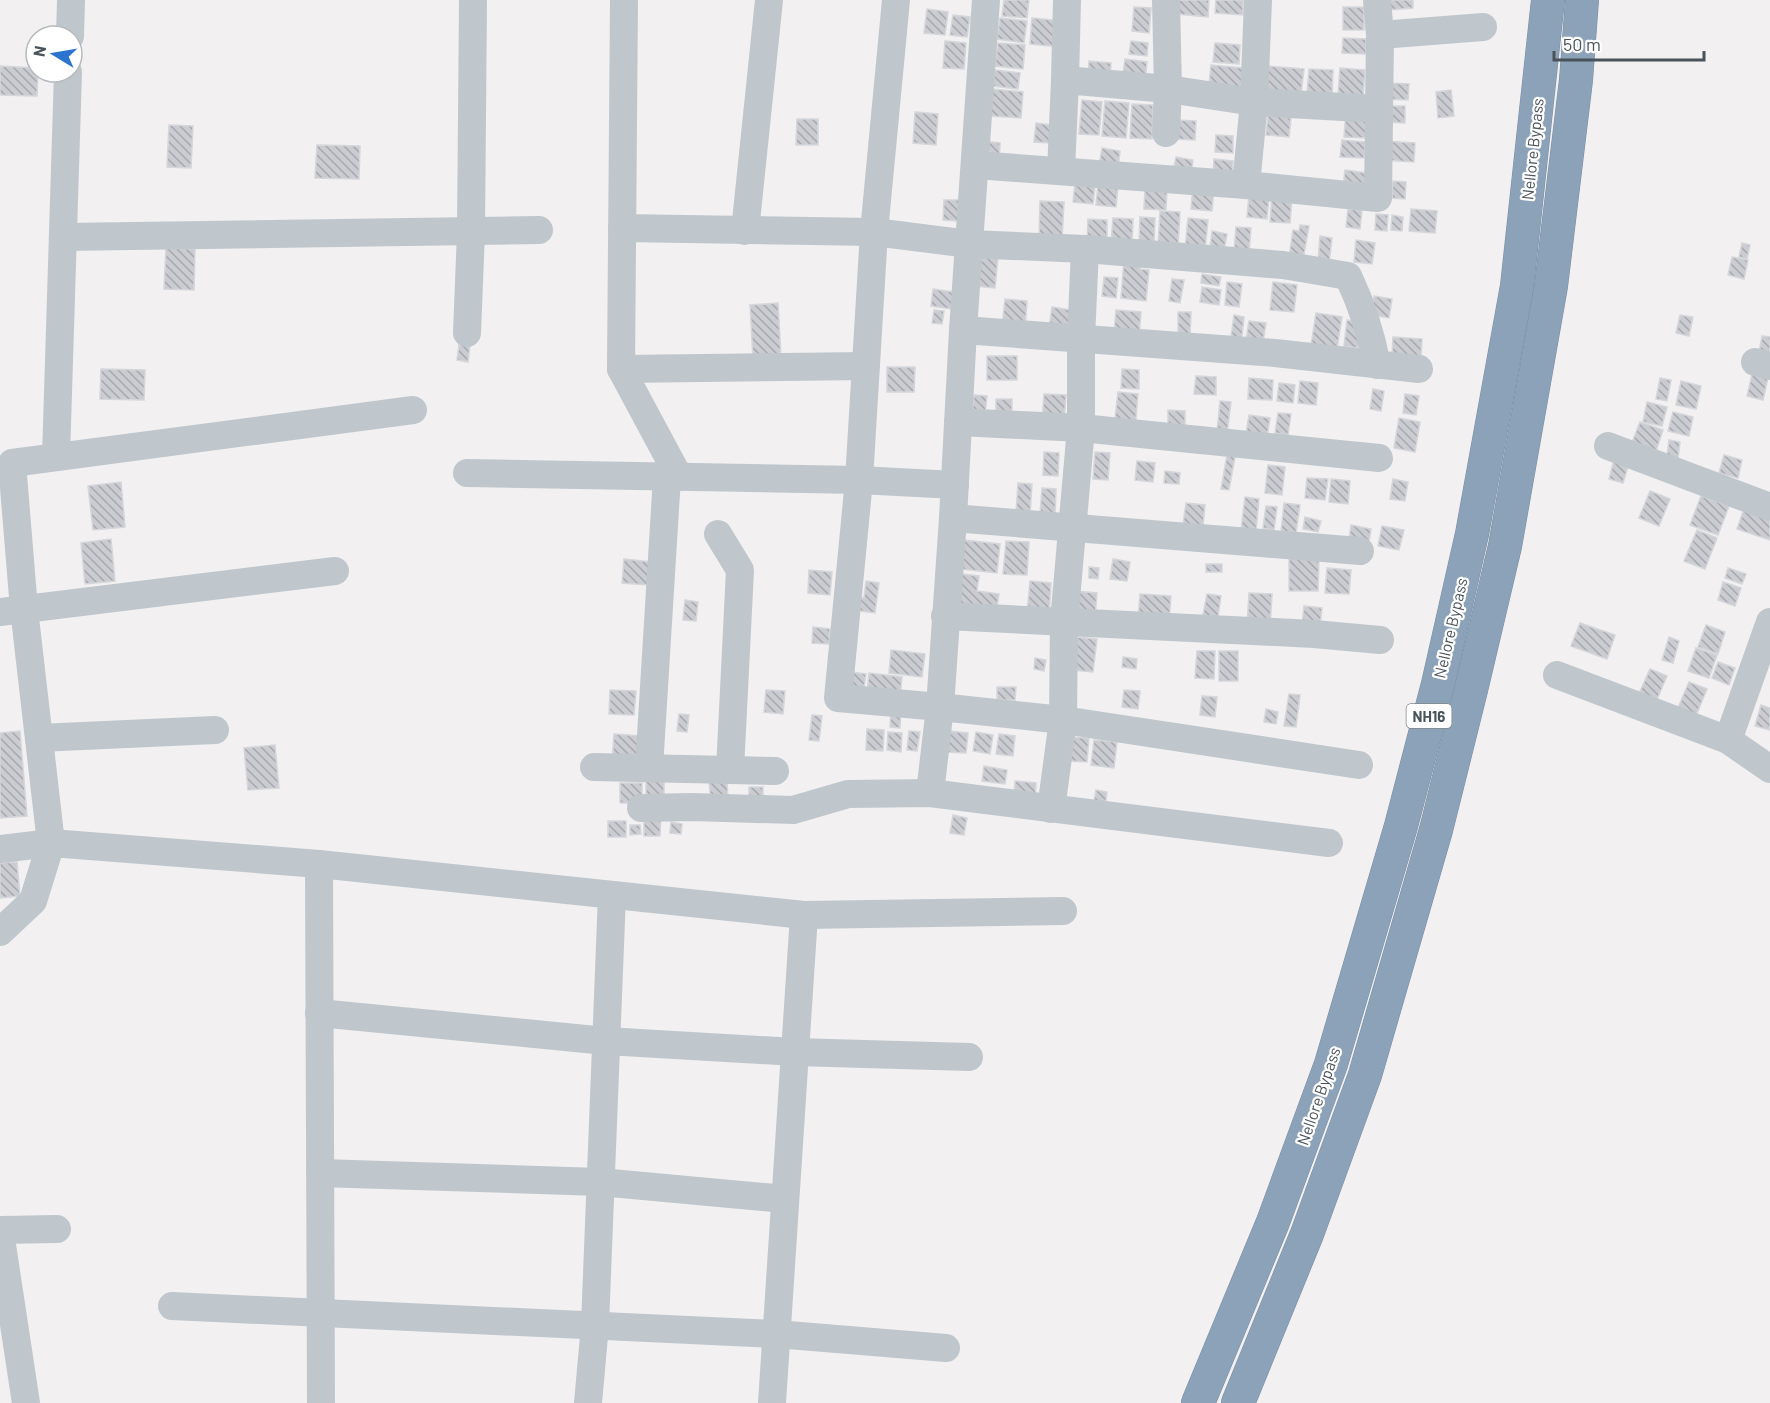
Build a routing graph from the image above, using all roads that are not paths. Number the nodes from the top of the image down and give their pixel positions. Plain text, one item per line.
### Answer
1 (71, 0) edge
2 (473, 0) edge
3 (624, 0) edge
4 (769, 0) edge
5 (896, 0) edge
6 (986, 0) edge
7 (1067, 0) edge
8 (1166, 0) edge
9 (1258, 0) edge
10 (1377, 0) edge
11 (1548, 0) edge
12 (1582, 0) edge
13 (70, 24) edge
14 (1484, 27) dead end
15 (1380, 35) junction
16 (1065, 80) junction
17 (69, 84) edge
18 (1168, 89) junction
19 (1254, 102) junction
20 (1379, 109) junction
21 (1166, 133) dead end
22 (976, 165) junction
23 (1061, 171) junction
24 (1246, 185) junction
25 (622, 228) junction
26 (539, 230) dead end
27 (471, 231) junction
28 (746, 231) junction
29 (874, 232) junction
30 (63, 237) junction
31 (969, 244) junction
32 (1085, 249) junction
33 (963, 330) junction
34 (467, 333) dead end
35 (1081, 339) junction
36 (1377, 365) junction
37 (866, 366) junction
38 (621, 369) junction
39 (1419, 369) dead end
40 (412, 410) dead end
41 (958, 422) junction
42 (1081, 428) junction
43 (1608, 446) dead end
44 (56, 457) junction
45 (1378, 458) dead end
46 (467, 473) dead end
47 (673, 477) junction
48 (859, 480) junction
49 (955, 485) junction
50 (1770, 507) edge
51 (953, 518) junction
52 (1072, 526) junction
53 (718, 534) dead end
54 (1360, 550) dead end
55 (335, 571) dead end
56 (12, 610) edge
57 (945, 616) junction
58 (1064, 622) junction
59 (1770, 622) edge
60 (1380, 640) dead end
61 (1557, 675) dead end
62 (940, 706) junction
63 (1063, 720) junction
64 (215, 730) dead end
65 (39, 738) junction
66 (1728, 740) junction
67 (1359, 765) dead end
68 (594, 767) dead end
69 (649, 768) junction
70 (1770, 769) edge
71 (730, 770) junction
72 (775, 771) dead end
73 (930, 793) junction
74 (641, 808) dead end
75 (1051, 809) junction
76 (51, 843) junction
77 (1329, 843) dead end
78 (0, 849) edge
79 (319, 864) junction
80 (612, 895) junction
81 (1063, 911) dead end
82 (804, 915) junction
83 (0, 932) edge
84 (319, 1013) junction
85 (606, 1041) junction
86 (795, 1052) junction
87 (969, 1057) dead end
88 (320, 1173) junction
89 (600, 1182) junction
90 (785, 1199) junction
91 (57, 1229) dead end
92 (0, 1231) edge
93 (172, 1306) dead end
94 (321, 1311) junction
95 (595, 1325) junction
96 (776, 1334) junction
97 (946, 1348) dead end
98 (26, 1403) edge
99 (321, 1403) edge
100 (588, 1403) edge
101 (772, 1403) edge
102 (1198, 1403) edge
103 (1238, 1403) edge

1 - 13 street
2 - 27 street
3 - 25 street
4 - 28 street
5 - 29 street
6 - 22 street
7 - 16 street
8 - 18 street
9 - 19 street
10 - 15 street
11 - 102 highway, Nellore Bypass / NH16
12 - 103 highway, NH16
14 - 15 street
15 - 20 street
16 - 18 street
16 - 23 street
17 - 30 street
18 - 19 street
18 - 21 street
19 - 20 street
19 - 24 street
20 - 24 street
22 - 23 street
22 - 31 street
23 - 24 street
25 - 28 street
25 - 38 street
26 - 27 street
27 - 30 street
27 - 34 street
28 - 29 street
29 - 31 street
29 - 37 street
30 - 44 street
31 - 32 street
31 - 33 street
32 - 35 street
32 - 36 street
33 - 35 street
33 - 41 street
35 - 36 street
35 - 42 street
36 - 39 street
37 - 38 street
37 - 48 street
38 - 47 street
40 - 44 street
41 - 42 street
41 - 49 street
42 - 45 street
42 - 52 street
43 - 50 street
44 - 56 street
46 - 47 street
47 - 48 street
47 - 69 street
48 - 49 street
48 - 62 street
49 - 51 street
51 - 52 street
51 - 57 street
52 - 54 street
52 - 58 street
53 - 71 street
55 - 56 street
56 - 65 street
57 - 58 street
57 - 62 street
58 - 60 street
58 - 63 street
59 - 66 street
61 - 66 street
62 - 63 street
62 - 73 street
63 - 67 street
63 - 75 street
64 - 65 street
65 - 76 street
66 - 70 street
68 - 69 street
69 - 71 street
71 - 72 street
73 - 74 street
73 - 75 street
75 - 77 street
76 - 78 street
76 - 79 street
76 - 83 street
79 - 80 street
79 - 84 street
80 - 82 street
80 - 85 street
81 - 82 street
82 - 86 street
84 - 85 street
84 - 88 street
85 - 86 street
85 - 89 street
86 - 87 street
86 - 90 street
88 - 89 street
88 - 94 street
89 - 90 street
89 - 95 street
90 - 96 street
91 - 92 street
92 - 98 street
93 - 94 street
94 - 95 street
94 - 99 street
95 - 96 street
95 - 100 street
96 - 97 street
96 - 101 street

